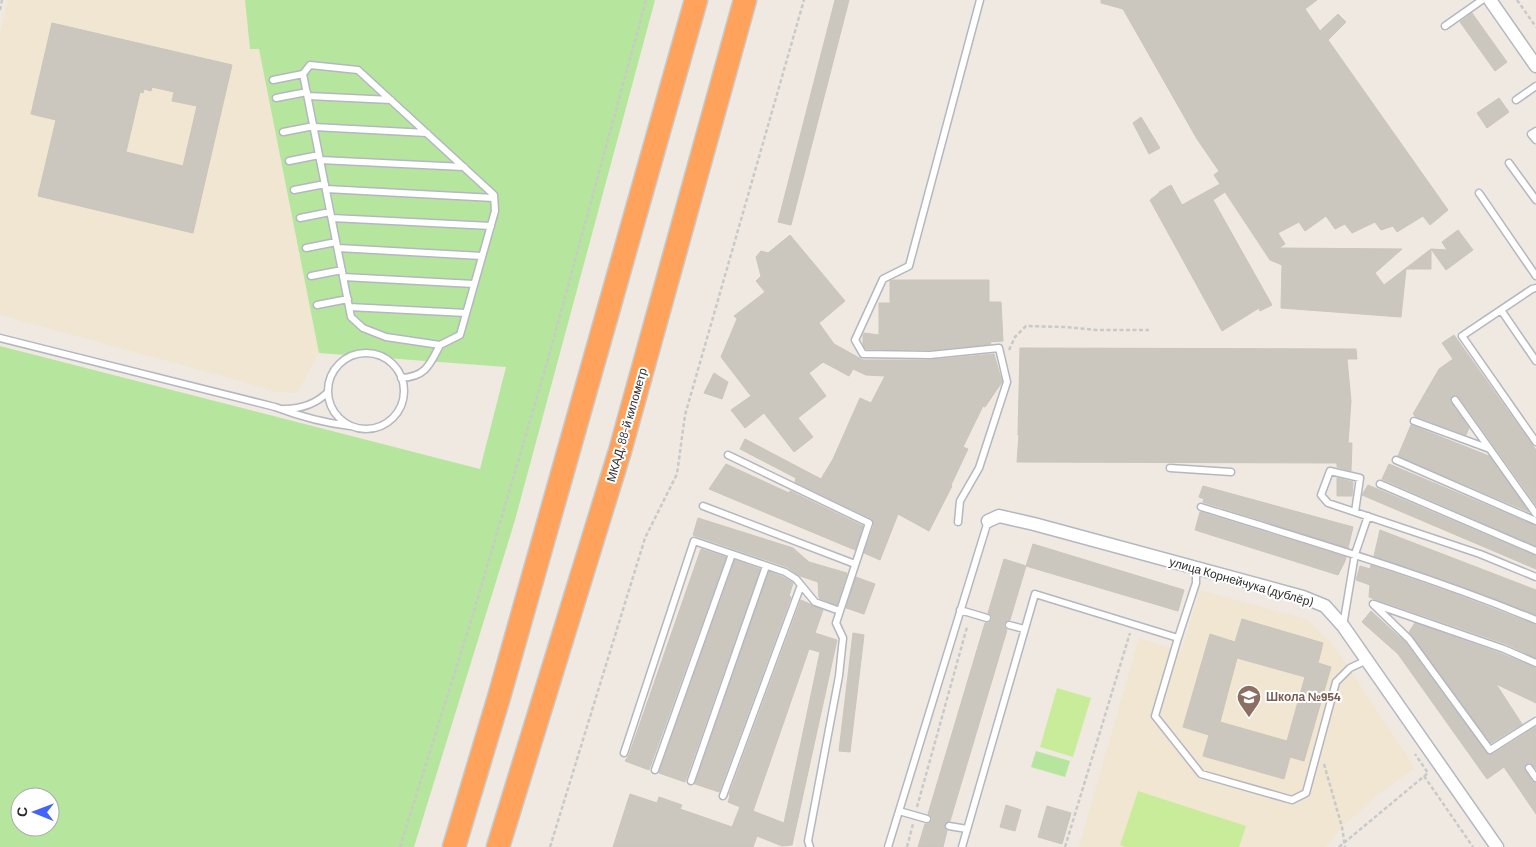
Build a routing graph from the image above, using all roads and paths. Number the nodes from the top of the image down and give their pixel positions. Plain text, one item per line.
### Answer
1 (2, 0) edge
2 (646, 0) edge
3 (696, 0) edge
4 (745, 0) edge
5 (804, 0) edge
6 (980, 0) edge
7 (1482, 0) edge
8 (1490, 0) edge
9 (1516, 0) edge
10 (0, 10) edge
11 (1445, 26) dead end
12 (1536, 27) edge
13 (1536, 66) edge
14 (303, 74) junction
15 (273, 80) dead end
16 (1536, 86) edge
17 (307, 94) junction
18 (276, 98) dead end
19 (391, 100) junction
20 (1516, 100) dead end
21 (314, 127) junction
22 (1536, 131) edge
23 (283, 132) dead end
24 (427, 133) junction
25 (1536, 140) edge
26 (320, 158) junction
27 (289, 161) dead end
28 (1509, 163) dead end
29 (464, 167) junction
30 (326, 186) junction
31 (294, 190) dead end
32 (1479, 193) dead end
33 (494, 198) junction
34 (1536, 200) edge
35 (331, 215) junction
36 (300, 218) dead end
37 (491, 226) junction
38 (337, 245) junction
39 (306, 248) dead end
40 (482, 256) junction
41 (343, 274) junction
42 (311, 276) dead end
43 (1536, 276) edge
44 (474, 284) junction
45 (1536, 288) edge
46 (348, 299) junction
47 (317, 305) dead end
48 (349, 308) junction
49 (1501, 310) junction
50 (466, 314) junction
51 (1149, 330) dead end
52 (0, 338) edge
53 (440, 345) junction
54 (1008, 353) dead end
55 (1536, 361) edge
56 (401, 378) junction
57 (328, 392) junction
58 (1455, 400) dead end
59 (275, 407) junction
60 (1414, 421) dead end
61 (350, 426) junction
62 (1536, 442) edge
63 (1492, 450) junction
64 (728, 455) dead end
65 (1396, 460) dead end
66 (1170, 468) dead end
67 (1231, 472) dead end
68 (1380, 484) dead end
69 (704, 506) dead end
70 (1201, 507) dead end
71 (1355, 512) junction
72 (1536, 514) edge
73 (1368, 516) junction
74 (988, 521) joint
75 (1536, 521) edge
76 (958, 522) dead end
77 (1536, 550) edge
78 (732, 554) junction
79 (1355, 554) junction
80 (855, 564) junction
81 (766, 566) junction
82 (1196, 568) junction
83 (1536, 577) edge
84 (801, 585) junction
85 (840, 610) junction
86 (960, 610) junction
87 (971, 613) junction
88 (986, 618) dead end
89 (1536, 620) edge
90 (1009, 624) dead end
91 (1132, 624) junction
92 (1344, 626) junction
93 (1024, 629) junction
94 (1178, 638) junction
95 (1368, 659) junction
96 (1536, 663) edge
97 (1536, 721) edge
98 (1318, 748) junction
99 (1411, 748) dead end
100 (624, 753) dead end
101 (1529, 768) dead end
102 (655, 770) dead end
103 (1424, 776) junction
104 (1536, 778) edge
105 (691, 781) dead end
106 (723, 796) dead end
107 (899, 810) junction
108 (915, 815) junction
109 (927, 819) dead end
110 (949, 826) dead end
111 (967, 829) junction
112 (1345, 842) junction
113 (400, 847) edge
114 (454, 847) edge
115 (498, 847) edge
116 (550, 847) edge
117 (810, 847) edge
118 (888, 847) edge
119 (906, 847) edge
120 (962, 847) edge
121 (1064, 847) edge
122 (1340, 847) edge
123 (1344, 847) edge
124 (1472, 847) edge
125 (1497, 847) edge

1 - 10 path
2 - 113 path
3 - 114 highway
4 - 115 highway, МКАД, 88-й километр
5 - 116 path
6 - 76 lane
7 - 11 lane
8 - 13 street
9 - 12 path
14 - 15 lane
14 - 17 lane
14 - 19 lane
16 - 20 lane
17 - 18 lane
17 - 19 lane
17 - 21 lane
19 - 24 lane
21 - 23 lane
21 - 24 lane
21 - 26 lane
22 - 25 lane
24 - 29 lane
26 - 27 lane
26 - 29 lane
26 - 30 lane
28 - 34 lane
29 - 33 lane
30 - 31 lane
30 - 33 lane
30 - 35 lane
32 - 43 lane
33 - 37 lane
35 - 36 lane
35 - 37 lane
35 - 38 lane
37 - 40 lane
38 - 39 lane
38 - 40 lane
38 - 41 lane
40 - 44 lane
41 - 42 lane
41 - 44 lane
41 - 46 lane
44 - 50 lane
45 - 49 lane
46 - 47 lane
46 - 48 lane
48 - 50 lane
48 - 53 lane
49 - 55 lane
49 - 62 lane
50 - 53 lane
51 - 54 path
52 - 59 lane
53 - 56 lane
56 - 57 lane
56 - 61 lane
57 - 59 lane
57 - 61 lane
58 - 63 lane
59 - 61 lane
60 - 63 lane
63 - 72 lane
64 - 80 lane
65 - 75 lane
66 - 67 lane
68 - 77 lane
69 - 80 lane
70 - 79 lane
71 - 71 lane
71 - 73 lane
73 - 79 lane
73 - 83 lane
74 - 82 street, улица Корнейчука (дублёр)
74 - 86 lane
78 - 81 lane
78 - 100 lane
78 - 102 lane
79 - 89 lane
79 - 92 lane
80 - 85 lane
81 - 84 lane
81 - 105 lane
82 - 92 street, улица Корнейчука (дублёр)
82 - 94 lane
84 - 85 lane
84 - 106 lane
85 - 117 lane
86 - 87 lane
86 - 107 lane
87 - 88 lane
87 - 108 path
90 - 93 lane
91 - 93 lane
91 - 94 lane
91 - 121 path
92 - 95 street, улица Корнейчука (дублёр)
93 - 111 lane
94 - 98 lane
95 - 98 lane
95 - 125 street, улица Корнейчука (дублёр)
96 - 97 lane
98 - 112 path
99 - 103 path
101 - 104 lane
103 - 112 path
103 - 124 path
107 - 108 lane
107 - 118 lane
108 - 109 lane
108 - 119 path
110 - 111 lane
111 - 120 lane
112 - 122 path
112 - 123 path

